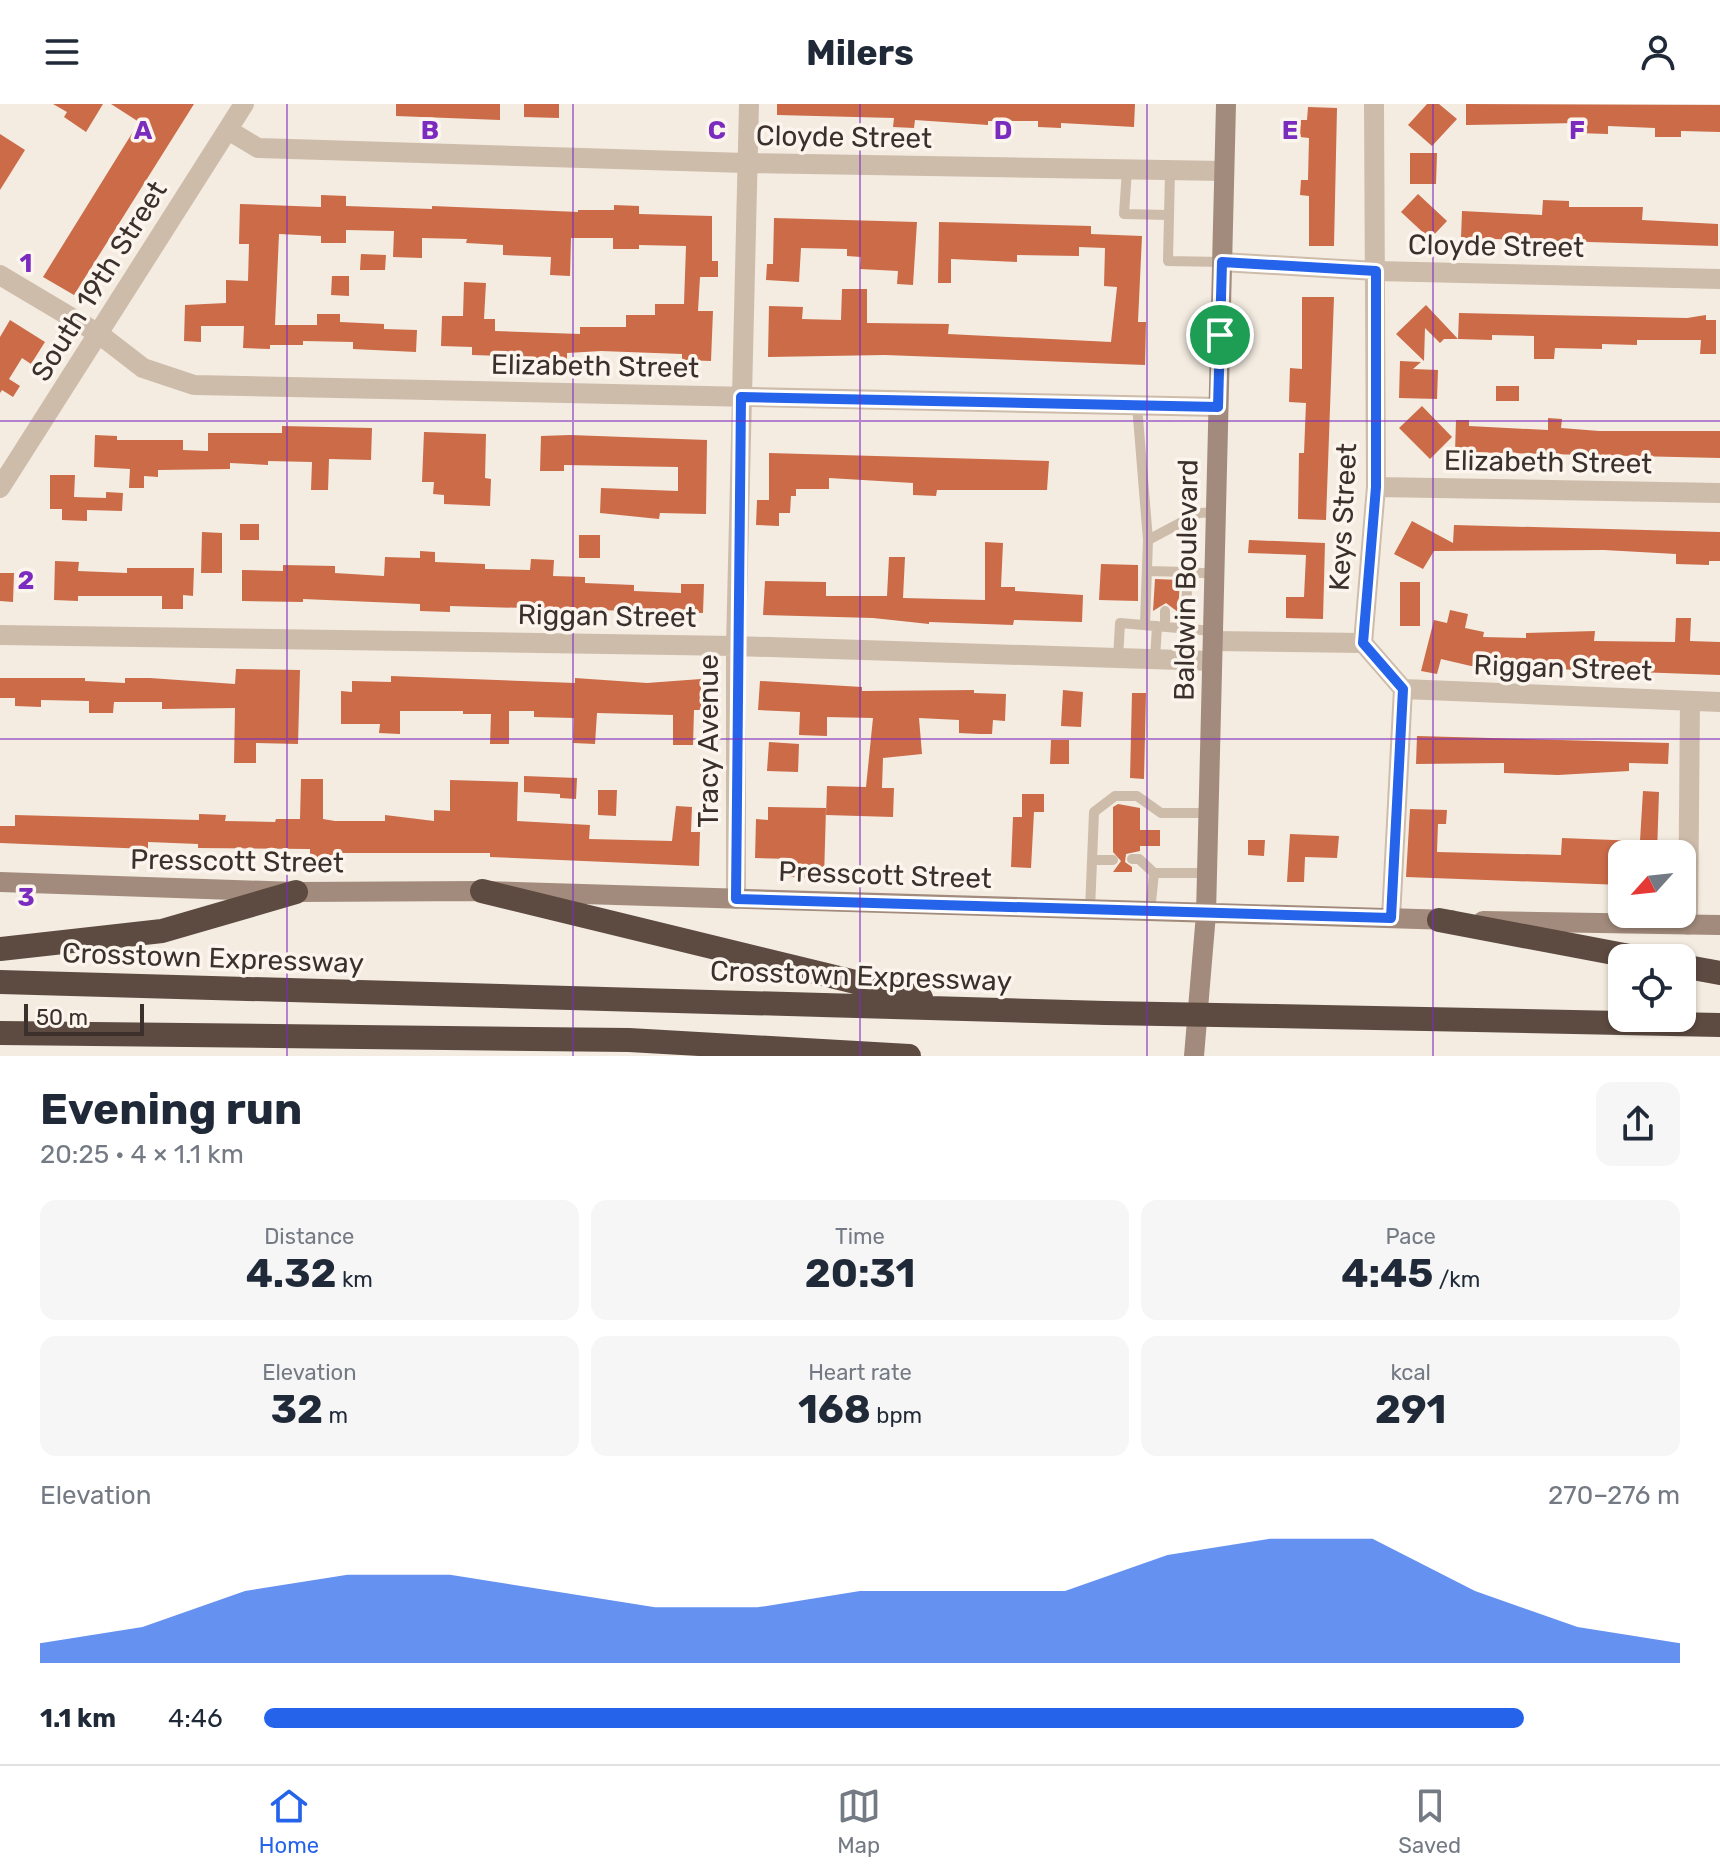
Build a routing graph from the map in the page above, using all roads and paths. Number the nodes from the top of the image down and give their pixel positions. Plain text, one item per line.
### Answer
1 (244, 104) edge
2 (749, 104) edge
3 (1226, 104) edge
4 (1374, 104) edge
5 (228, 130) junction
6 (746, 163) junction
7 (1127, 170) junction
8 (1170, 171) junction
9 (1224, 171) junction
10 (1168, 215) junction
11 (1222, 262) junction
12 (1376, 271) junction
13 (0, 275) edge
14 (1720, 279) edge
15 (99, 334) junction
16 (741, 397) junction
17 (1137, 405) junction
18 (1218, 407) junction
19 (1376, 487) junction
20 (0, 488) edge
21 (1720, 493) edge
22 (1216, 512) junction
23 (1148, 540) junction
24 (1147, 571) junction
25 (1188, 572) junction
26 (1216, 574) junction
27 (1165, 611) dead end
28 (1156, 626) junction
29 (1185, 628) junction
30 (0, 635) edge
31 (1363, 643) junction
32 (1213, 644) junction
33 (736, 646) junction
34 (1118, 659) junction
35 (1155, 659) junction
36 (1403, 689) junction
37 (1690, 701) junction
38 (1720, 702) edge
39 (1209, 813) junction
40 (1689, 840) edge
41 (1132, 859) dead end
42 (1092, 860) junction
43 (1113, 860) dead end
44 (1154, 873) junction
45 (1207, 873) junction
46 (0, 882) edge
47 (482, 891) junction
48 (296, 892) junction
49 (736, 899) junction
50 (1090, 910) junction
51 (1150, 912) junction
52 (1206, 914) junction
53 (1391, 918) junction
54 (1439, 920) junction
55 (1608, 923) edge
56 (1696, 925) edge
57 (1720, 925) edge
58 (0, 949) edge
59 (1608, 952) edge
60 (1696, 969) edge
61 (1720, 973) edge
62 (0, 982) edge
63 (966, 1009) junction
64 (1720, 1025) edge
65 (0, 1033) edge
66 (909, 1056) edge
67 (1194, 1056) edge

1 - 5 street, South 19th Street
2 - 6 street, Tracy Avenue
3 - 9 main road, Baldwin Boulevard
4 - 12 street, Keys Street
5 - 6 street, Cloyde Street
5 - 15 street, South 19th Street
6 - 7 street, Cloyde Street
6 - 16 street, Tracy Avenue
7 - 8 street, Cloyde Street
7 - 10 lane
8 - 9 street, Cloyde Street
8 - 10 lane
9 - 11 main road, Baldwin Boulevard
10 - 11 lane
11 - 12 street, Cloyde Street
11 - 18 main road, Baldwin Boulevard
12 - 14 street, Cloyde Street
12 - 19 street, Keys Street
13 - 15 street, Elizabeth Street
15 - 16 street, Elizabeth Street
15 - 20 street, South 19th Street
16 - 17 street, Elizabeth Street
16 - 33 street, Tracy Avenue
17 - 18 street, Elizabeth Street
17 - 23 lane
18 - 22 main road, Baldwin Boulevard
19 - 21 street, Elizabeth Street
19 - 31 street, Keys Street
22 - 23 lane
22 - 26 main road, Baldwin Boulevard
23 - 24 lane
24 - 25 lane
24 - 28 lane
25 - 26 lane
25 - 29 lane
26 - 32 main road, Baldwin Boulevard
27 - 28 lane
28 - 29 lane
28 - 34 lane
28 - 35 lane
29 - 32 lane
30 - 33 street, Riggan Street
31 - 32 street, Riggan Street
31 - 36 street
32 - 35 street, Riggan Street
32 - 39 main road, Baldwin Boulevard
33 - 34 street, Riggan Street
33 - 49 street, Tracy Avenue
34 - 35 street, Riggan Street
36 - 37 street, Riggan Street
36 - 53 street
37 - 38 street, Riggan Street
37 - 40 street
39 - 42 lane
39 - 45 main road, Baldwin Boulevard
41 - 44 lane
42 - 43 lane
42 - 50 lane
44 - 45 lane
44 - 51 lane
45 - 52 main road, Baldwin Boulevard
46 - 48 main road, Presscott Street
47 - 48 main road, Presscott Street
47 - 49 main road, Presscott Street
47 - 63 highway
48 - 58 highway
49 - 50 main road, Presscott Street
50 - 51 main road, Presscott Street
51 - 52 main road, Presscott Street
52 - 53 main road, Presscott Street
52 - 67 main road, Baldwin Boulevard
53 - 54 main road, Presscott Street
54 - 55 main road, Presscott Street
54 - 59 highway
56 - 57 main road, Presscott Street
60 - 61 highway
62 - 63 highway, Crosstown Expressway
63 - 64 highway, Crosstown Expressway, bridge
65 - 66 highway

